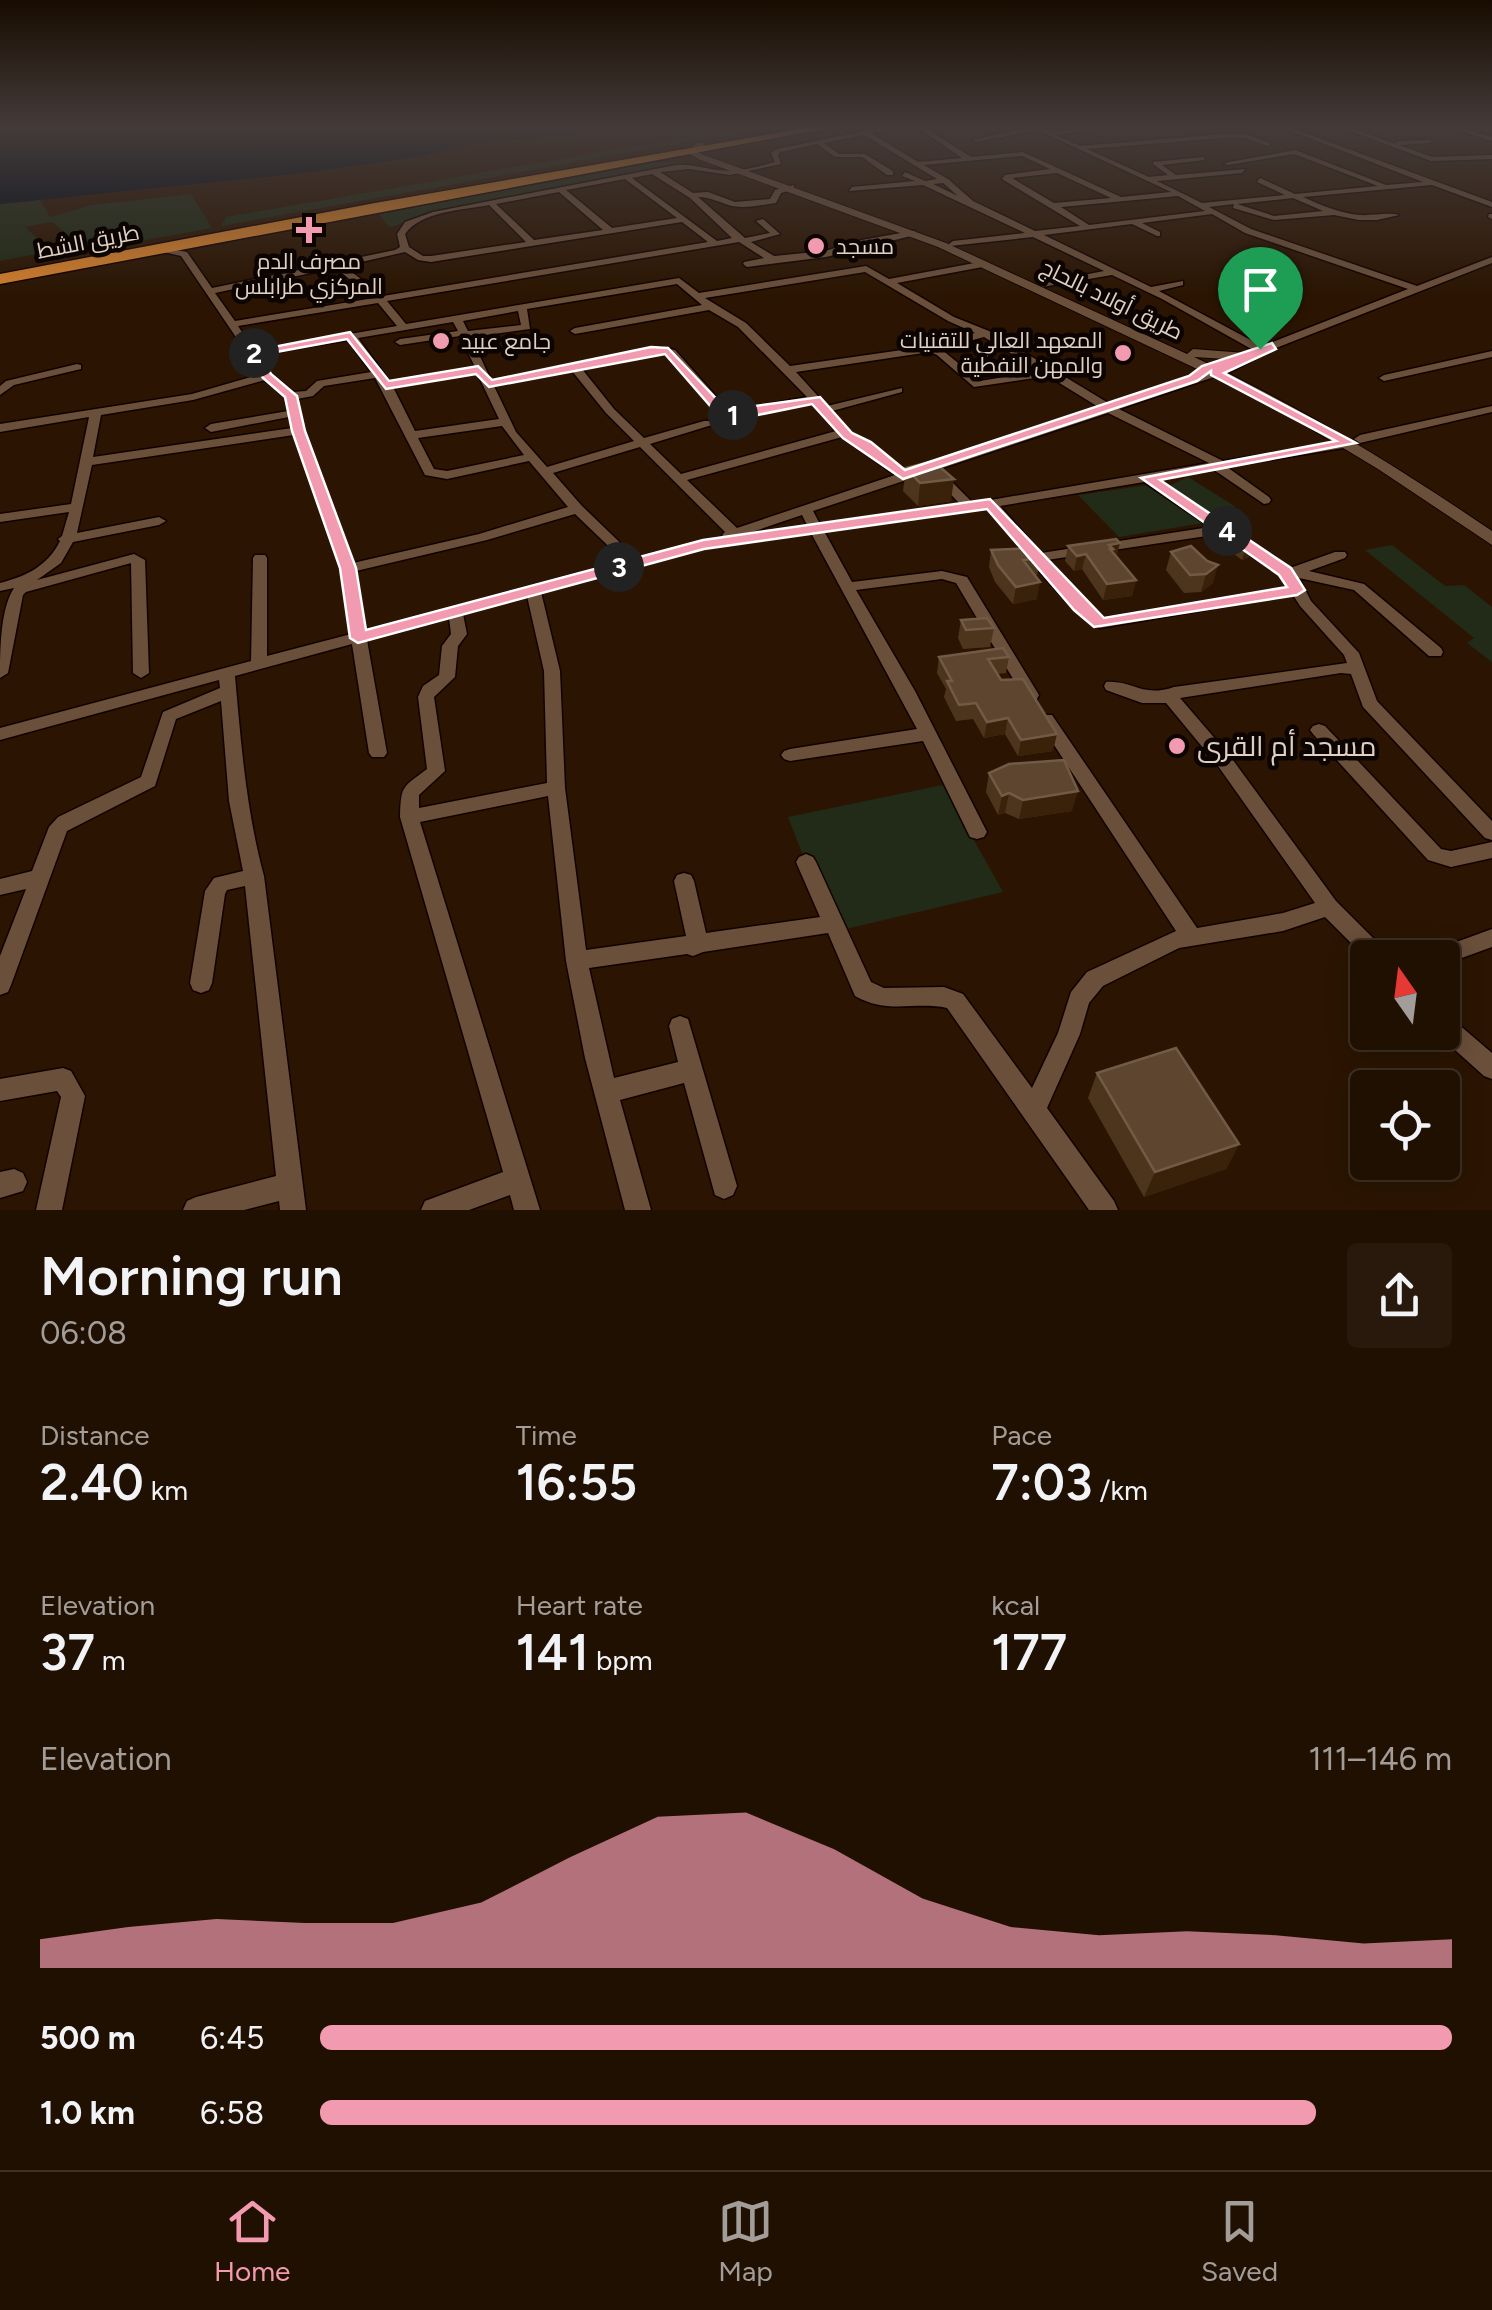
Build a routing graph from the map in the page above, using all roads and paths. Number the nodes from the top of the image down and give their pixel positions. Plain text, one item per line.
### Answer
1 (494, 182) edge
2 (517, 182) edge
3 (600, 182) edge
4 (635, 182) edge
5 (671, 182) edge
6 (782, 182) edge
7 (790, 182) edge
8 (932, 182) edge
9 (946, 182) edge
10 (1013, 182) edge
11 (1085, 182) edge
12 (1155, 182) edge
13 (1266, 182) edge
14 (1377, 182) edge
15 (1432, 183) joint
16 (920, 184) junction
17 (792, 187) junction
18 (1388, 187) junction
19 (852, 189) dead end
20 (561, 190) junction
21 (1179, 193) junction
22 (690, 194) junction
23 (1492, 194) edge
24 (1466, 196) junction
25 (1298, 197) junction
26 (1119, 199) junction
27 (970, 203) junction
28 (1228, 203) junction
29 (491, 204) junction
30 (1201, 205) junction
31 (1492, 205) edge
32 (1050, 206) junction
33 (1252, 212) junction
34 (1332, 213) junction
35 (1216, 214) junction
36 (1395, 215) dead end
37 (681, 220) junction
38 (760, 221) dead end
39 (1134, 222) junction
40 (1087, 226) junction
41 (610, 230) junction
42 (1027, 232) junction
43 (912, 233) junction
44 (1157, 234) dead end
45 (204, 239) junction
46 (743, 240) junction
47 (868, 242) junction
48 (532, 243) junction
49 (716, 244) junction
50 (952, 244) junction
51 (158, 248) junction
52 (404, 248) junction
53 (837, 252) junction
54 (184, 254) junction
55 (792, 256) junction
56 (772, 259) junction
57 (747, 264) dead end
58 (985, 264) junction
59 (1489, 264) edge
60 (337, 265) junction
61 (866, 269) junction
62 (694, 272) dead end
63 (1112, 272) junction
64 (0, 276) edge
65 (675, 280) junction
66 (888, 282) junction
67 (1180, 283) dead end
68 (1045, 285) junction
69 (1414, 288) junction
70 (1149, 290) junction
71 (210, 291) junction
72 (698, 296) junction
73 (381, 298) junction
74 (522, 306) junction
75 (710, 307) junction
76 (456, 317) junction
77 (235, 324) junction
78 (402, 326) junction
79 (575, 331) dead end
80 (985, 333) junction
81 (464, 334) junction
82 (350, 335) junction
83 (400, 342) dead end
84 (931, 349) junction
85 (253, 352) junction
86 (1256, 353) junction
87 (1492, 354) edge
88 (1189, 356) junction
89 (575, 366) junction
90 (77, 368) dead end
91 (478, 370) junction
92 (786, 370) junction
93 (1208, 372) junction
94 (1048, 373) junction
95 (267, 376) junction
96 (1384, 378) dead end
97 (382, 380) junction
98 (489, 384) junction
99 (1252, 385) junction
100 (898, 390) dead end
101 (0, 392) edge
102 (291, 396) junction
103 (815, 400) junction
104 (1108, 408) junction
105 (1492, 409) edge
106 (824, 410) junction
107 (295, 413) junction
108 (94, 414) junction
109 (506, 422) junction
110 (708, 423) dead end
111 (211, 428) dead end
112 (1, 429) edge
113 (298, 431) junction
114 (844, 432) junction
115 (411, 436) junction
116 (642, 441) junction
117 (1354, 441) junction
118 (532, 457) junction
119 (85, 462) junction
120 (1219, 465) junction
121 (927, 468) junction
122 (544, 472) junction
123 (903, 475) junction
124 (680, 478) junction
125 (1148, 478) junction
126 (1264, 500) dead end
127 (990, 504) junction
128 (75, 507) junction
129 (970, 507) junction
130 (805, 508) junction
131 (576, 509) junction
132 (0, 518) edge
133 (159, 522) dead end
134 (1492, 524) edge
135 (1223, 528) junction
136 (818, 530) junction
137 (734, 533) junction
138 (1492, 538) edge
139 (66, 539) junction
140 (703, 544) junction
141 (1340, 555) dead end
142 (1039, 557) junction
143 (260, 558) dead end
144 (634, 563) junction
145 (348, 568) junction
146 (1290, 573) junction
147 (6, 585) edge
148 (847, 588) junction
149 (533, 589) junction
150 (1297, 590) junction
151 (456, 610) junction
152 (0, 627) edge
153 (358, 638) junction
154 (1434, 652) dead end
155 (259, 664) junction
156 (1358, 670) junction
157 (0, 672) edge
158 (141, 672) dead end
159 (228, 682) junction
160 (1112, 686) dead end
161 (1171, 698) junction
162 (1319, 730) dead end
163 (0, 734) edge
164 (927, 734) junction
165 (378, 753) dead end
166 (790, 755) dead end
167 (556, 788) junction
168 (410, 817) junction
169 (978, 832) dead end
170 (1492, 833) edge
171 (1492, 850) edge
172 (806, 862) dead end
173 (254, 876) junction
174 (40, 877) junction
175 (684, 881) dead end
176 (0, 886) edge
177 (1329, 907) junction
178 (832, 924) junction
179 (1190, 936) junction
180 (1492, 938) edge
181 (1362, 940) edge
182 (693, 947) junction
183 (1460, 950) edge
184 (577, 961) junction
185 (202, 983) dead end
186 (0, 985) edge
187 (680, 1026) dead end
188 (1460, 1040) edge
189 (1492, 1068) edge
190 (690, 1070) junction
191 (0, 1090) edge
192 (606, 1092) junction
193 (1033, 1112) junction
194 (515, 1180) junction
195 (724, 1186) dead end
196 (292, 1198) edge
197 (50, 1210) edge
198 (196, 1210) edge
199 (434, 1210) edge
200 (527, 1210) edge
201 (638, 1210) edge
202 (1105, 1210) edge

1 - 64 highway, طريق الشط
2 - 45 highway, طريق الشط
3 - 20 street
4 - 37 street
5 - 22 street
6 - 17 main road, طريق أولاد بالحاج
7 - 50 main road, طريق أولاد بالحاج
8 - 16 street
9 - 27 street
10 - 32 street
11 - 26 street
12 - 21 street
13 - 25 street
14 - 18 street
15 - 18 street
15 - 24 street
16 - 19 street
16 - 27 street
17 - 22 street
17 - 43 main road, طريق أولاد بالحاج
18 - 25 street
20 - 29 street
20 - 41 street
21 - 26 street
21 - 30 street
22 - 46 street
23 - 24 street
24 - 31 street
25 - 28 street
25 - 34 street
26 - 32 street
27 - 42 street
28 - 30 street
28 - 33 street
29 - 48 street
29 - 52 street
30 - 35 street
32 - 40 street
33 - 34 street
33 - 35 street
34 - 36 street
35 - 39 street
35 - 69 street
37 - 41 street
37 - 49 street
38 - 46 street
39 - 40 street
39 - 44 street
40 - 42 street
41 - 48 street
42 - 50 street
42 - 63 street
43 - 47 street
43 - 58 main road, طريق أولاد بالحاج
45 - 51 highway, طريق الشط
45 - 54 street
46 - 49 street
46 - 56 street
47 - 53 street
47 - 55 street
48 - 52 street
49 - 73 street
50 - 68 main road, طريق أولاد بالحاج
51 - 54 street
51 - 64 highway, طريق الشط
52 - 60 street
53 - 55 street
53 - 61 street
54 - 71 street
55 - 56 street
56 - 57 street
58 - 66 street
58 - 88 main road, طريق أولاد بالحاج
59 - 69 street
60 - 71 street
60 - 73 street
61 - 66 street
61 - 72 street
62 - 65 street
63 - 68 street
63 - 70 street
65 - 72 street
65 - 74 street
66 - 80 street
67 - 70 street
68 - 88 main road, طريق أولاد بالحاج
69 - 86 street
70 - 86 street
71 - 77 street
72 - 75 street
73 - 77 street
73 - 78 street
74 - 76 street
74 - 81 street
75 - 79 street
75 - 92 street
76 - 78 street
76 - 81 street
77 - 85 street
78 - 82 street
80 - 84 street
80 - 94 street
81 - 83 street
81 - 91 street
82 - 85 street
82 - 97 street
84 - 92 street
84 - 94 street
85 - 95 street
86 - 88 main road
86 - 93 street
86 - 99 main road
87 - 96 street
88 - 93 main road
88 - 93 main road, طريق أولاد بالحاج
89 - 98 street
89 - 103 street
89 - 116 street
90 - 101 street
91 - 97 street
91 - 98 street
92 - 103 street
93 - 99 main road
93 - 99 main road, طريق أولاد بالحاج
93 - 104 street
94 - 104 street
95 - 102 street
95 - 108 street
97 - 102 street
97 - 115 street
98 - 109 street
99 - 117 main road, طريق أولاد بالحاج
100 - 106 street
102 - 107 street
103 - 106 street
104 - 120 street
104 - 121 street
105 - 117 street
106 - 114 street
107 - 111 street
107 - 113 street
108 - 112 street
108 - 119 street
109 - 115 street
109 - 118 street
110 - 116 street
113 - 119 street
113 - 145 street
114 - 123 street
114 - 124 street
115 - 118 street
116 - 122 street
116 - 124 street
117 - 120 street
117 - 134 main road, طريق أولاد بالحاج
117 - 138 main road, طريق أولاد بالحاج
118 - 122 street
119 - 128 street
120 - 125 street
120 - 126 street
121 - 123 street
121 - 129 street
122 - 131 street
123 - 130 street
124 - 137 street
125 - 127 street
125 - 135 street
127 - 129 street
127 - 142 street
128 - 132 street
128 - 139 street
129 - 136 street
130 - 136 street
130 - 137 street
131 - 144 street
131 - 145 street
133 - 139 street
135 - 142 street
135 - 146 street
136 - 140 street
136 - 148 street
137 - 140 street
139 - 147 street
140 - 144 street
141 - 146 street
142 - 150 street
143 - 155 street
144 - 149 street
145 - 153 street
146 - 150 street
146 - 154 street
147 - 152 street
148 - 164 street
148 - 179 street
149 - 151 street
149 - 167 street
150 - 156 street
151 - 153 street
151 - 168 street
153 - 155 street
153 - 165 street
155 - 159 street
156 - 161 street
156 - 170 street
157 - 158 street
159 - 163 street
159 - 173 street
159 - 174 street
160 - 161 street
161 - 177 street
162 - 171 street
164 - 166 street
164 - 169 street
167 - 168 street
167 - 184 street
168 - 194 street
172 - 178 street
173 - 185 street
173 - 196 street
174 - 176 street
174 - 186 street
175 - 182 street
177 - 179 street
177 - 181 street
178 - 182 street
178 - 193 street
179 - 193 street
180 - 183 street
182 - 184 street
184 - 192 street
187 - 190 street
188 - 189 street
190 - 192 street
190 - 195 street
191 - 197 street
192 - 201 street
193 - 202 street
194 - 199 street
194 - 200 street
196 - 198 street

